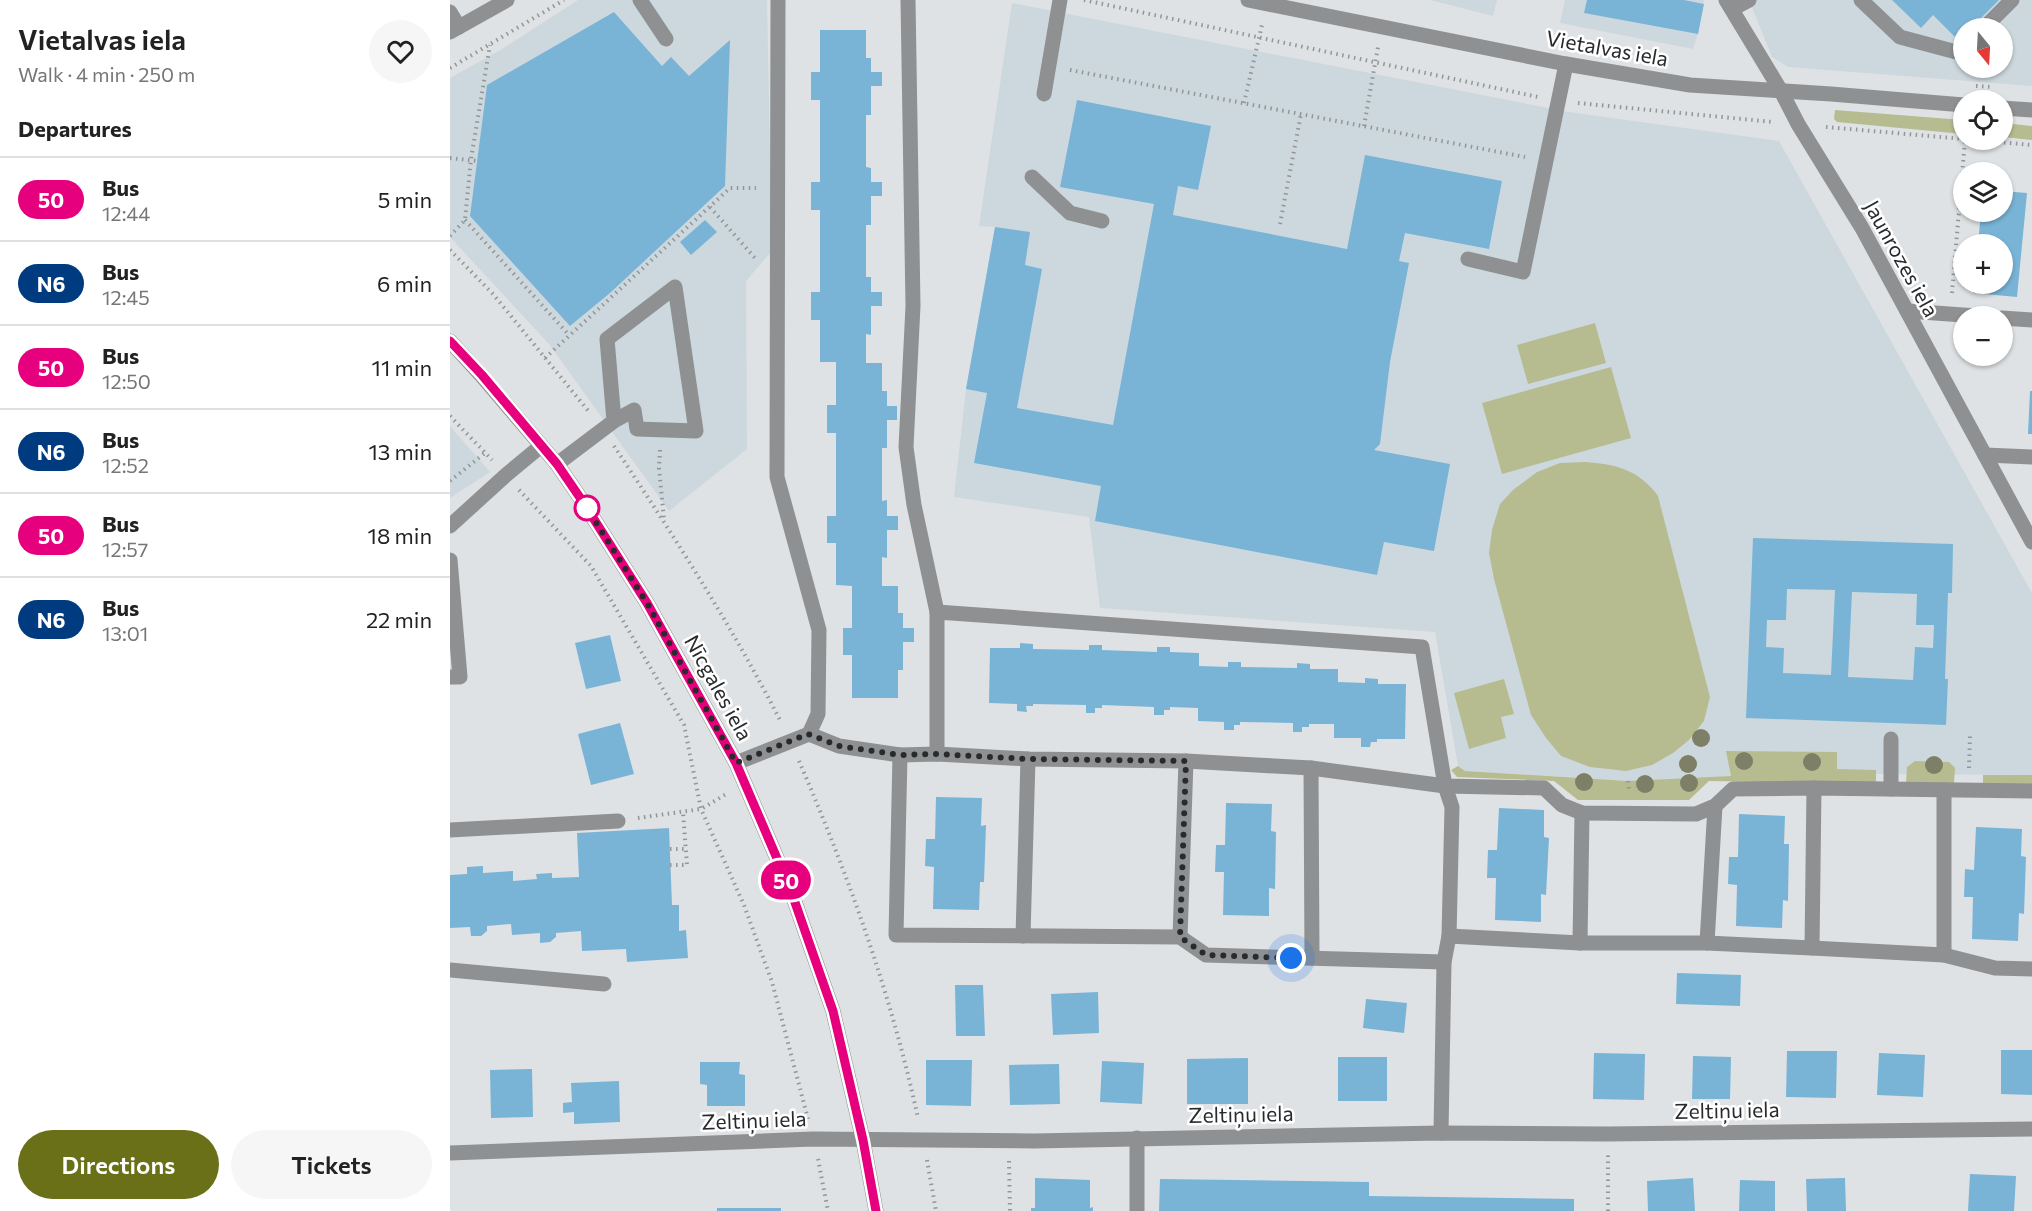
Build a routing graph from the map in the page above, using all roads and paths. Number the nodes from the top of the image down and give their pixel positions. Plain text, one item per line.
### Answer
1 (507, 0) edge
2 (564, 0) edge
3 (640, 0) edge
4 (778, 0) edge
5 (908, 0) edge
6 (1060, 0) edge
7 (1084, 0) edge
8 (1248, 0) edge
9 (1749, 0) edge
10 (1861, 0) edge
11 (2012, 0) edge
12 (1266, 3) junction
13 (1729, 5) edge
14 (450, 12) edge
15 (1994, 18) edge
16 (1382, 26) junction
17 (455, 29) edge
18 (1259, 37) junction
19 (666, 39) dead end
20 (490, 45) junction
21 (1953, 51) edge
22 (1375, 62) junction
23 (1566, 64) junction
24 (1049, 66) junction
25 (450, 68) edge
26 (1781, 91) junction
27 (1044, 94) dead end
28 (1559, 101) junction
29 (1244, 103) junction
30 (1953, 104) edge
31 (2013, 109) edge
32 (2032, 110) edge
33 (1301, 114) junction
34 (1798, 124) junction
35 (1364, 126) junction
36 (1953, 138) edge
37 (2013, 143) edge
38 (2032, 145) edge
39 (1963, 150) edge
40 (450, 158) edge
41 (471, 159) junction
42 (478, 160) dead end
43 (1546, 162) junction
44 (1032, 177) dead end
45 (777, 189) junction
46 (710, 207) junction
47 (465, 220) junction
48 (1102, 221) dead end
49 (1280, 224) dead end
50 (450, 236) edge
51 (450, 250) edge
52 (1468, 259) dead end
53 (777, 282) junction
54 (1907, 311) junction
55 (1950, 315) junction
56 (1953, 315) edge
57 (2013, 319) edge
58 (2032, 320) edge
59 (569, 335) junction
60 (450, 341) edge
61 (545, 358) junction
62 (450, 416) edge
63 (609, 425) junction
64 (661, 430) junction
65 (541, 446) junction
66 (485, 453) junction
67 (1984, 455) junction
68 (2032, 457) edge
69 (557, 464) junction
70 (506, 475) junction
71 (450, 481) edge
72 (664, 521) junction
73 (450, 526) edge
74 (2032, 542) edge
75 (450, 560) edge
76 (937, 612) junction
77 (450, 677) edge
78 (808, 734) junction
79 (1970, 736) dead end
80 (1891, 739) dead end
81 (791, 741) junction
82 (937, 754) junction
83 (900, 755) junction
84 (1028, 759) junction
85 (1186, 761) junction
86 (736, 763) junction
87 (1311, 768) junction
88 (1445, 786) junction
89 (1814, 788) junction
90 (1891, 789) junction
91 (1944, 790) junction
92 (1968, 790) junction
93 (2032, 791) edge
94 (1715, 806) junction
95 (701, 809) junction
96 (683, 812) junction
97 (1582, 813) junction
98 (618, 821) joint
99 (450, 830) edge
100 (670, 849) dead end
101 (686, 849) junction
102 (670, 865) dead end
103 (1023, 936) junction
104 (1449, 936) junction
105 (1180, 937) junction
106 (1580, 942) junction
107 (1707, 943) junction
108 (1812, 948) junction
109 (1944, 955) junction
110 (1312, 958) junction
111 (1443, 962) junction
112 (2032, 969) edge
113 (450, 970) edge
114 (604, 984) dead end
115 (2032, 1129) edge
116 (1441, 1133) junction
117 (1608, 1134) junction
118 (1137, 1137) junction
119 (813, 1140) junction
120 (863, 1140) junction
121 (923, 1140) junction
122 (1009, 1141) junction
123 (450, 1153) edge
124 (828, 1211) edge
125 (876, 1211) edge
126 (936, 1211) edge
127 (1010, 1211) edge
128 (1137, 1211) edge
129 (1608, 1211) edge

1 - 17 street
2 - 20 path
3 - 19 street
4 - 45 street
5 - 76 street
6 - 24 street
7 - 18 path
8 - 12 street, Vietalvas iela
9 - 13 street
10 - 21 street
11 - 15 street
12 - 16 street, Vietalvas iela
12 - 18 path
13 - 26 street, Jaunrozes iela
14 - 17 street
16 - 22 path
16 - 23 street, Vietalvas iela
18 - 22 path
18 - 29 path
20 - 25 path
20 - 41 path
22 - 28 path
22 - 35 path
23 - 26 street, Vietalvas iela
23 - 28 street
24 - 27 street
24 - 29 path
26 - 30 street, Vietalvas iela
26 - 34 street, Jaunrozes iela
28 - 34 path
28 - 43 street
29 - 33 path
31 - 32 street
33 - 35 path
33 - 49 path
34 - 36 path
34 - 54 street, Jaunrozes iela
35 - 43 path
37 - 38 path
39 - 55 path
40 - 41 path
41 - 42 path
41 - 47 path
43 - 52 street
44 - 48 street
45 - 46 path
45 - 53 street
46 - 53 path
46 - 59 path
47 - 50 path
47 - 59 path
51 - 61 path
53 - 78 street
54 - 55 street
54 - 67 street, Jaunrozes iela
55 - 56 street
57 - 58 street
59 - 61 path
60 - 65 street, Nīcgales iela
61 - 63 path
62 - 66 path
63 - 64 street
63 - 64 street
63 - 69 street
63 - 72 path
64 - 72 path
65 - 69 street, Nīcgales iela
65 - 70 street
66 - 70 path
66 - 71 path
67 - 68 street
67 - 74 street, Jaunrozes iela
69 - 86 street, Nīcgales iela
70 - 73 street
70 - 95 path
72 - 81 path
75 - 77 street
76 - 82 street
76 - 88 street
78 - 81 street
78 - 83 street
79 - 92 path
80 - 90 street
81 - 86 street
81 - 121 path
82 - 83 street
82 - 84 street
83 - 103 street
84 - 85 street
84 - 103 street
85 - 87 street
85 - 105 street
86 - 120 street, Nīcgales iela
87 - 88 street
87 - 110 street
88 - 97 street
88 - 104 street
89 - 90 street
89 - 94 street
89 - 108 street
90 - 91 street
91 - 92 street
91 - 109 street
92 - 93 street
94 - 97 street
94 - 107 street
95 - 96 path
95 - 119 path
96 - 98 path
96 - 101 path
97 - 106 street
98 - 99 street
100 - 101 path
101 - 102 path
103 - 105 street
104 - 106 street
104 - 111 street
105 - 110 street
106 - 107 street
107 - 108 street
108 - 109 street
109 - 112 street
110 - 111 street
111 - 116 street
113 - 114 street
115 - 117 street, Zeltiņu iela
116 - 117 street, Zeltiņu iela
116 - 118 street, Zeltiņu iela
117 - 129 path
118 - 122 street, Zeltiņu iela
118 - 128 street
119 - 120 street, Zeltiņu iela
119 - 123 street, Zeltiņu iela
119 - 124 path
120 - 121 street, Zeltiņu iela
120 - 125 street, Nīcgales iela
121 - 122 street, Zeltiņu iela
121 - 126 path
122 - 127 path

